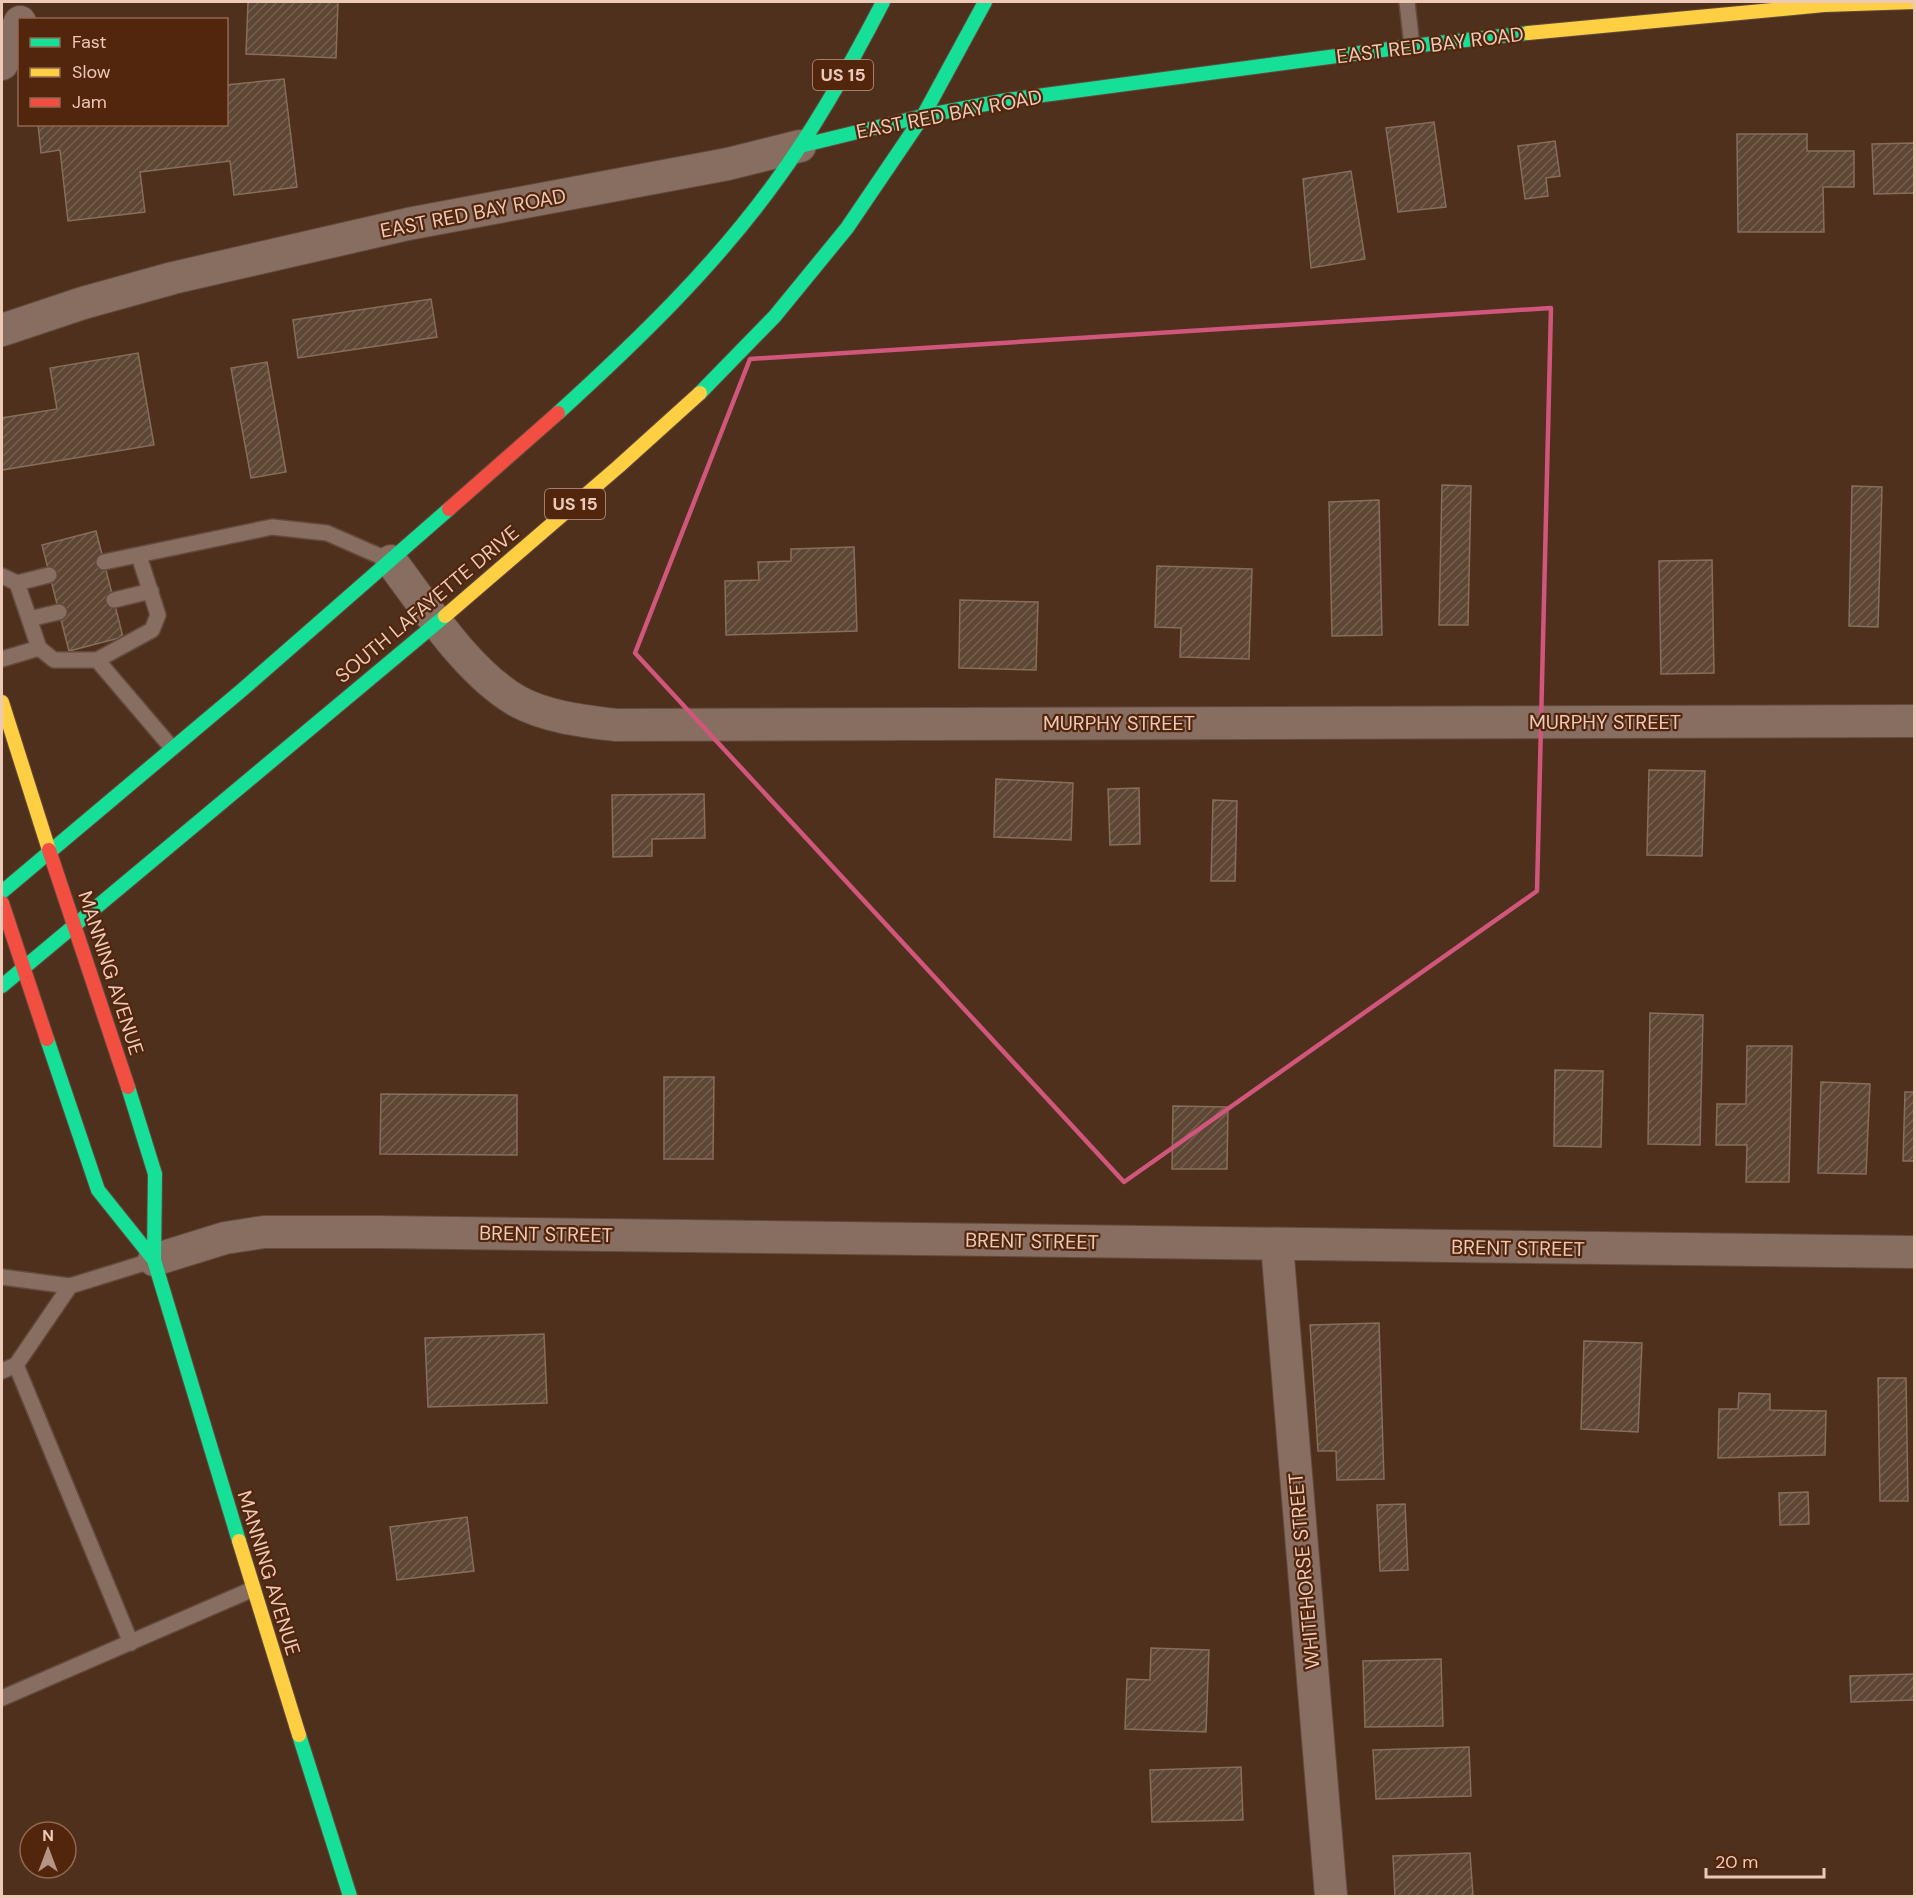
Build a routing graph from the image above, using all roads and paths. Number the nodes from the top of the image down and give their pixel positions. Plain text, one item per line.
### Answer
1 (28, 2) edge
2 (883, 2) edge
3 (985, 2) edge
4 (1407, 2) edge
5 (1914, 2) edge
6 (1773, 6) edge
7 (21, 18) edge
8 (18, 26) edge
9 (1412, 46) junction
10 (2, 64) edge
11 (922, 116) junction
12 (800, 146) junction
13 (2, 330) edge
14 (139, 556) junction
15 (391, 561) junction
16 (104, 562) dead end
17 (49, 575) dead end
18 (2, 576) edge
19 (16, 583) junction
20 (151, 591) junction
21 (114, 600) dead end
22 (59, 612) dead end
23 (28, 619) junction
24 (438, 622) junction
25 (39, 648) junction
26 (2, 658) edge
27 (97, 660) junction
28 (2, 702) edge
29 (1914, 721) edge
30 (172, 748) junction
31 (49, 850) junction
32 (2, 892) edge
33 (2, 903) edge
34 (75, 925) junction
35 (24, 968) junction
36 (2, 986) edge
37 (1277, 1245) junction
38 (1914, 1252) edge
39 (154, 1260) junction
40 (2, 1277) edge
41 (70, 1286) junction
42 (9, 1368) edge
43 (253, 1589) junction
44 (131, 1643) junction
45 (2, 1698) edge
46 (351, 1896) edge
47 (1331, 1896) edge

1 - 7 street
2 - 12 main road, US 15
3 - 11 main road, SOUTH LAFAYETTE DRIVE / US 15
4 - 9 lane
5 - 6 main road, EAST RED BAY ROAD
6 - 9 main road, EAST RED BAY ROAD
8 - 10 street
9 - 11 main road, EAST RED BAY ROAD
11 - 12 main road, EAST RED BAY ROAD
11 - 24 main road, SOUTH LAFAYETTE DRIVE / US 15
12 - 13 street, EAST RED BAY ROAD
12 - 15 main road, US 15
14 - 15 lane
14 - 16 lane
14 - 20 lane
15 - 24 street, MURPHY STREET
15 - 30 main road, US 15
17 - 19 lane
18 - 19 lane
19 - 23 lane
20 - 21 lane
20 - 27 lane
22 - 23 lane
23 - 25 lane
24 - 29 street, MURPHY STREET
24 - 34 main road, SOUTH LAFAYETTE DRIVE / US 15
25 - 26 lane
25 - 27 lane
27 - 30 lane
28 - 31 main road, MANNING AVENUE
30 - 31 main road, US 15
31 - 32 main road, US 15
31 - 34 main road, MANNING AVENUE
33 - 35 main road, MANNING AVENUE
34 - 35 main road, SOUTH LAFAYETTE DRIVE / US 15
34 - 39 main road, MANNING AVENUE
35 - 36 main road, US 15
35 - 39 main road, MANNING AVENUE
37 - 38 street, BRENT STREET
37 - 39 street, BRENT STREET
37 - 47 street, WHITEHORSE STREET
39 - 41 lane
39 - 43 main road, MANNING AVENUE
40 - 41 lane
41 - 42 lane
42 - 44 lane
43 - 44 lane
43 - 46 main road, MANNING AVENUE
44 - 45 lane

